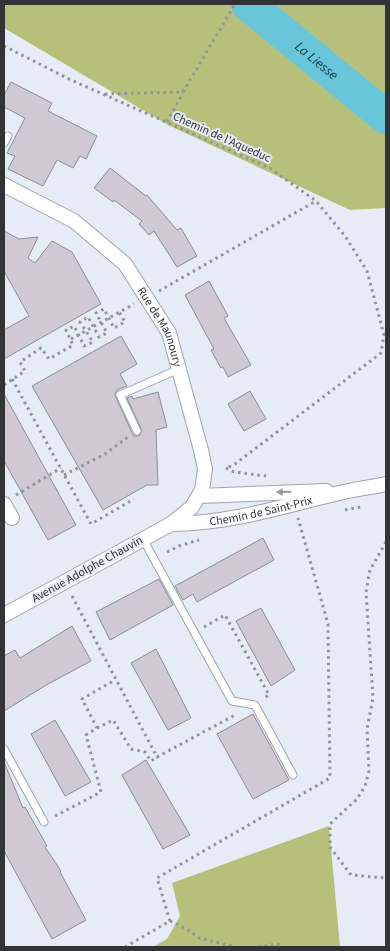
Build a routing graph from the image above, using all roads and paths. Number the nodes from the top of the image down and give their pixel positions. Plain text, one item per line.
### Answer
1 (235, 4) edge
2 (4, 46) edge
3 (183, 92) junction
4 (102, 94) junction
5 (166, 122) junction
6 (4, 186) edge
7 (316, 202) junction
8 (170, 286) dead end
9 (108, 318) junction
10 (101, 322) junction
11 (93, 326) junction
12 (86, 331) junction
13 (385, 333) edge
14 (78, 335) junction
15 (70, 339) junction
16 (179, 369) junction
17 (12, 380) junction
18 (4, 385) edge
19 (137, 431) dead end
20 (118, 444) dead end
21 (61, 468) junction
22 (227, 468) dead end
23 (64, 475) junction
24 (386, 484) edge
25 (350, 491) junction
26 (199, 496) junction
27 (134, 499) dead end
28 (8, 500) edge
29 (298, 517) dead end
30 (12, 518) dead end
31 (171, 524) junction
32 (143, 539) junction
33 (386, 542) edge
34 (65, 582) junction
35 (4, 615) edge
36 (194, 632) junction
37 (115, 680) junction
38 (255, 705) junction
39 (97, 728) junction
40 (4, 749) edge
41 (156, 758) junction
42 (293, 775) dead end
43 (44, 822) joint
44 (386, 878) edge
45 (170, 921) junction
46 (125, 947) edge
47 (236, 947) edge
48 (258, 947) edge
49 (282, 947) edge

1 - 3 path
2 - 4 path, Chemin de l'Aqueduc
3 - 4 path
3 - 5 path
4 - 5 path, Chemin de l'Aqueduc
5 - 7 path, Chemin de l'Aqueduc
6 - 16 street, Rue de Maunoury
7 - 8 path
7 - 13 path, Chemin de l'Aqueduc
9 - 9 path
9 - 10 path
9 - 10 path
10 - 11 path
10 - 11 path
11 - 12 path
11 - 12 path
12 - 14 path
12 - 14 path
13 - 22 path, Chemin de l'Aqueduc
14 - 15 path
14 - 15 path
15 - 17 path
16 - 19 lane
16 - 26 street, Rue de Maunoury
17 - 18 path
17 - 21 path
20 - 23 path
21 - 23 path
21 - 28 path
23 - 27 path
24 - 25 street, Chemin de Saint-Prix
25 -> 26 street, Chemin de Saint-Prix
25 - 31 street, Chemin de Saint-Prix
26 - 31 street, Rue de Maunoury
28 - 30 street
29 - 45 path
31 - 32 street, Avenue Adolphe Chauvin
32 - 34 street, Avenue Adolphe Chauvin
32 - 36 lane
33 - 44 path
34 - 35 street, Avenue Adolphe Chauvin
34 - 37 path
36 - 38 lane
36 - 38 path
37 - 39 path
37 - 41 path
38 - 41 path
38 - 42 lane
39 - 41 path
39 - 43 path
40 - 43 lane
45 - 46 path
45 - 47 path
48 - 49 path

